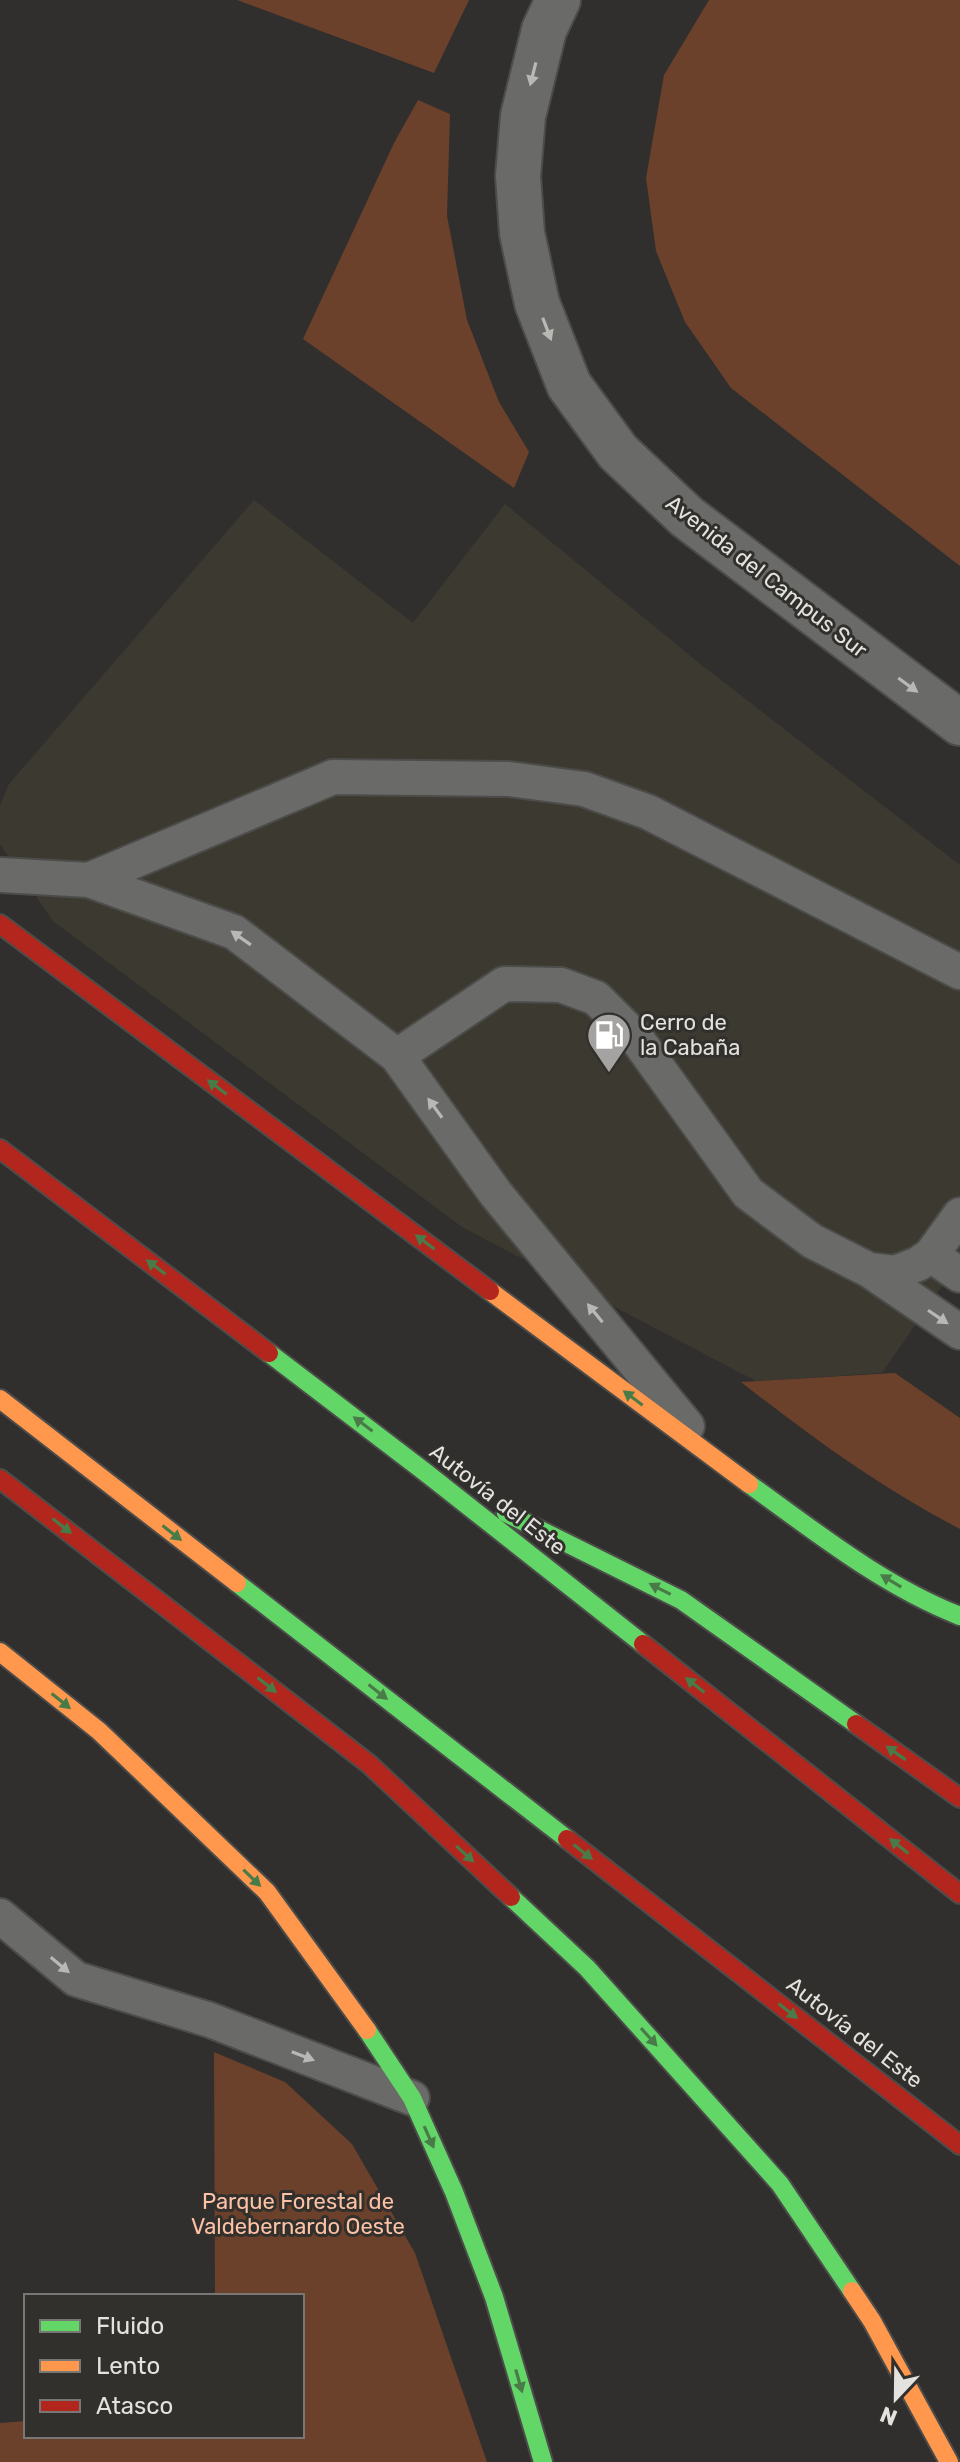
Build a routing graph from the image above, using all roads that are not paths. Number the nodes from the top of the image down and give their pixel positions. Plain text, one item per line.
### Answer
1 (558, 0) edge
2 (960, 723) edge
3 (0, 875) edge
4 (89, 880) junction
5 (0, 924) edge
6 (960, 972) edge
7 (397, 1056) junction
8 (0, 1149) edge
9 (960, 1215) edge
10 (931, 1255) junction
11 (869, 1270) junction
12 (960, 1275) edge
13 (960, 1332) edge
14 (0, 1399) edge
15 (715, 1460) junction
16 (425, 1472) junction
17 (0, 1479) edge
18 (960, 1616) edge
19 (0, 1652) edge
20 (960, 1798) edge
21 (960, 1894) edge
22 (0, 1916) edge
23 (412, 2098) junction
24 (960, 2145) edge
25 (543, 2462) edge
26 (949, 2462) edge

1 -> 2 street, Avenida del Campus Sur
3 - 4 lane
4 - 6 lane
7 -> 4 lane
15 -> 5 highway
7 - 11 lane
15 -> 7 lane
16 -> 8 highway, Autovía del Este
9 - 10 lane
10 - 11 lane
10 - 12 lane
11 -> 13 lane
14 -> 24 highway, Autovía del Este
18 -> 15 highway
20 -> 16 highway
21 -> 16 highway, Autovía del Este
17 -> 26 highway
19 -> 23 highway
22 -> 23 lane
23 -> 25 highway

